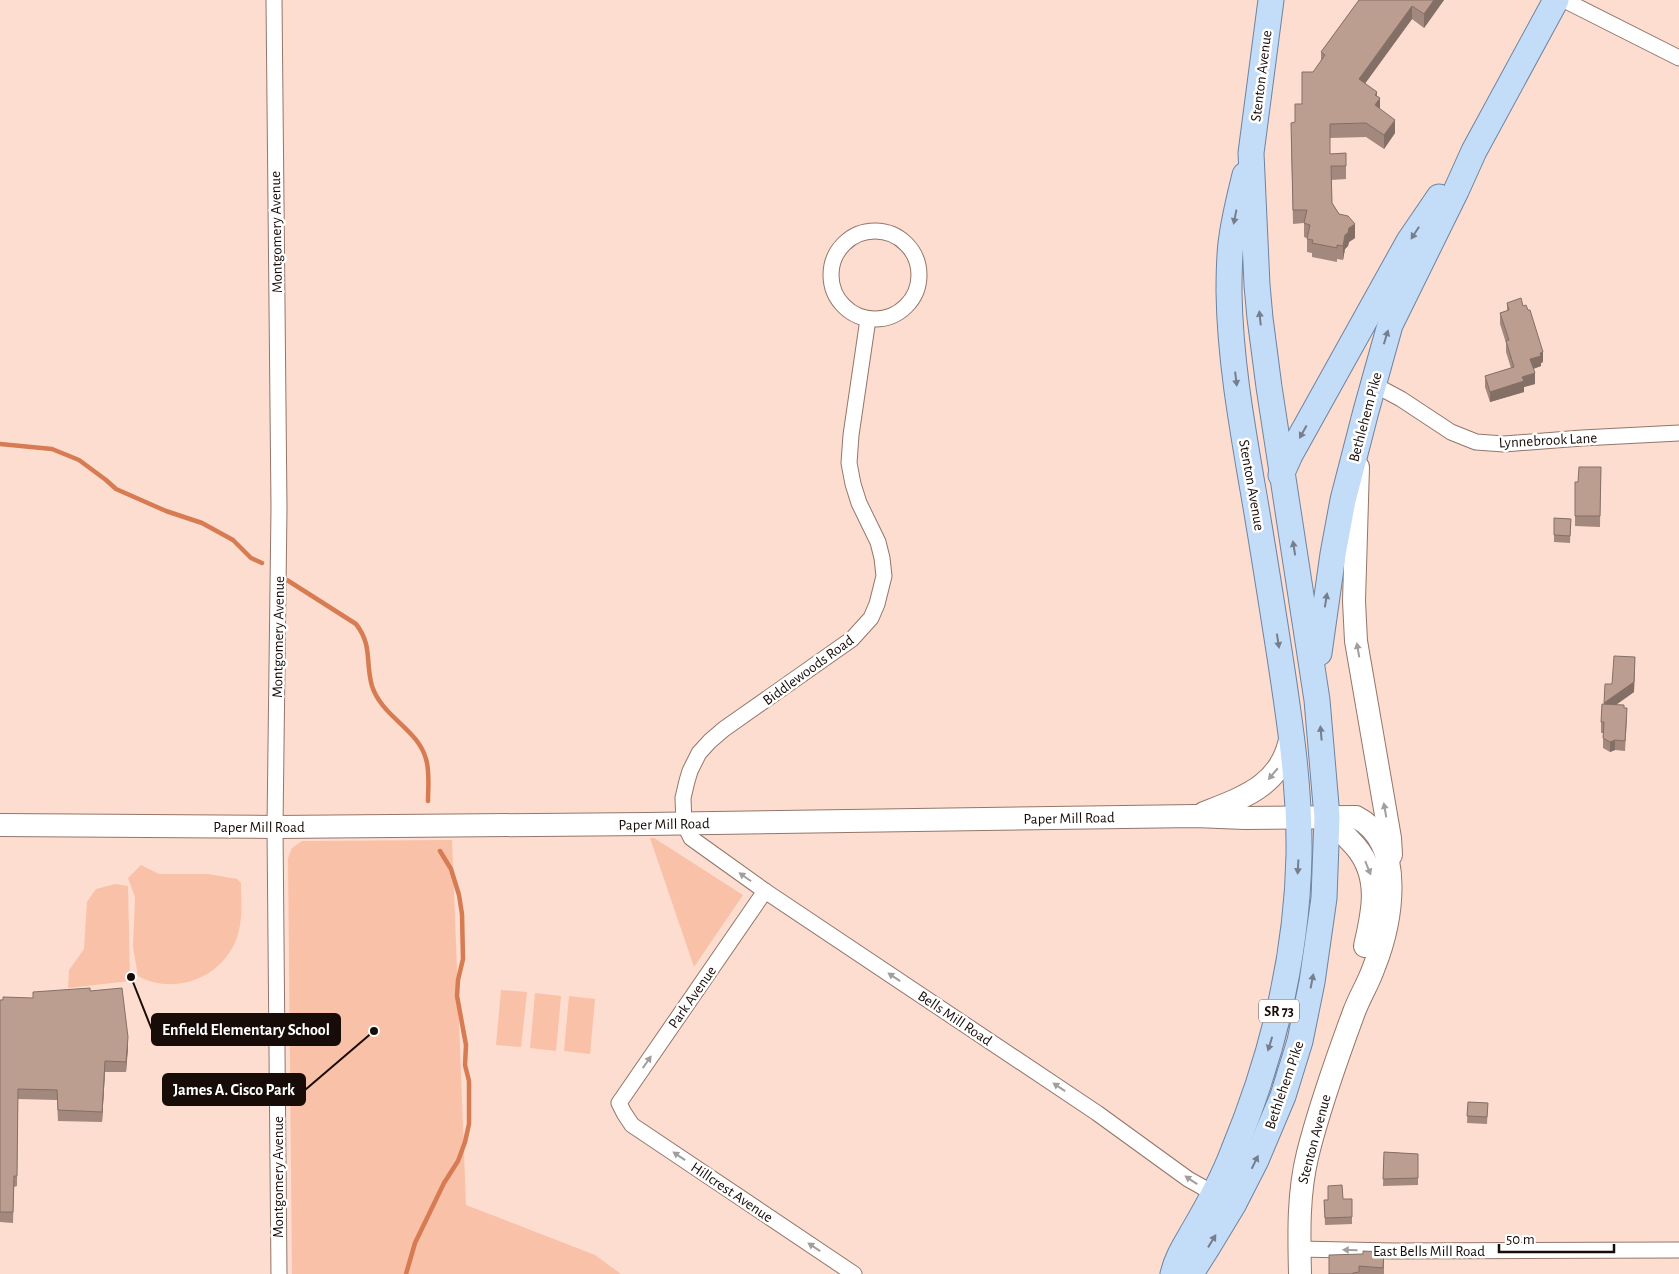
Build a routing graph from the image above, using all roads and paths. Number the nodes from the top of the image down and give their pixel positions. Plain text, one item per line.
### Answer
1 (274, 0) edge
2 (1271, 0) edge
3 (1556, 0) edge
4 (1564, 0) edge
5 (1679, 58) edge
6 (1474, 151) junction
7 (1251, 153) junction
8 (868, 319) junction
9 (1373, 384) junction
10 (1679, 433) edge
11 (1358, 438) junction
12 (1282, 472) junction
13 (1263, 546) junction
14 (1318, 700) junction
15 (1292, 731) junction
16 (1195, 816) junction
17 (1327, 817) junction
18 (1298, 818) junction
19 (684, 824) junction
20 (0, 825) edge
21 (276, 827) junction
22 (1390, 876) junction
23 (765, 891) junction
24 (1355, 1009) junction
25 (619, 1103) joint
26 (1223, 1199) junction
27 (1299, 1249) junction
28 (1679, 1250) edge
29 (279, 1274) edge
30 (854, 1274) edge
31 (1173, 1274) edge
32 (1187, 1274) edge
33 (1300, 1274) edge

1 - 21 street, Montgomery Avenue
2 - 7 main road, Stenton Avenue
3 - 6 main road, Bethlehem Pike
4 - 5 street
9 -> 6 main road, Bethlehem Pike
6 -> 12 main road, Bethlehem Pike
12 -> 7 main road, Stenton Avenue
7 -> 13 main road, Stenton Avenue
8 - 8 street
8 - 19 street, Biddlewoods Road
9 - 10 street, Lynnebrook Lane
9 - 11 main road, Bethlehem Pike
14 -> 11 main road, Bethlehem Pike
22 -> 11 main road
12 - 13 main road, Bethlehem Pike
14 -> 12 main road, Stenton Avenue
13 -> 15 main road, Stenton Avenue
17 -> 14 main road, Stenton Avenue
15 -> 16 main road
15 - 18 main road, Stenton Avenue
16 - 18 main road, Paper Mill Road
16 - 19 main road, Paper Mill Road
17 - 18 main road, Paper Mill Road
17 - 22 main road, Stenton Avenue
17 -> 24 main road, Stenton Avenue
26 -> 17 main road, Bethlehem Pike
18 -> 26 main road, Bethlehem Pike / SR 73
19 - 21 main road, Paper Mill Road
23 -> 19 street, Bells Mill Road
20 - 21 main road, Paper Mill Road
21 - 29 street, Montgomery Avenue
22 - 24 main road, Stenton Avenue
25 -> 23 street, Park Avenue
26 -> 23 street, Bells Mill Road
24 - 27 main road, Stenton Avenue
30 -> 25 street, Hillcrest Avenue
26 - 31 main road, Bethlehem Pike
32 -> 26 main road, Bethlehem Pike
28 -> 27 street, East Bells Mill Road
27 - 33 main road, Stenton Avenue

